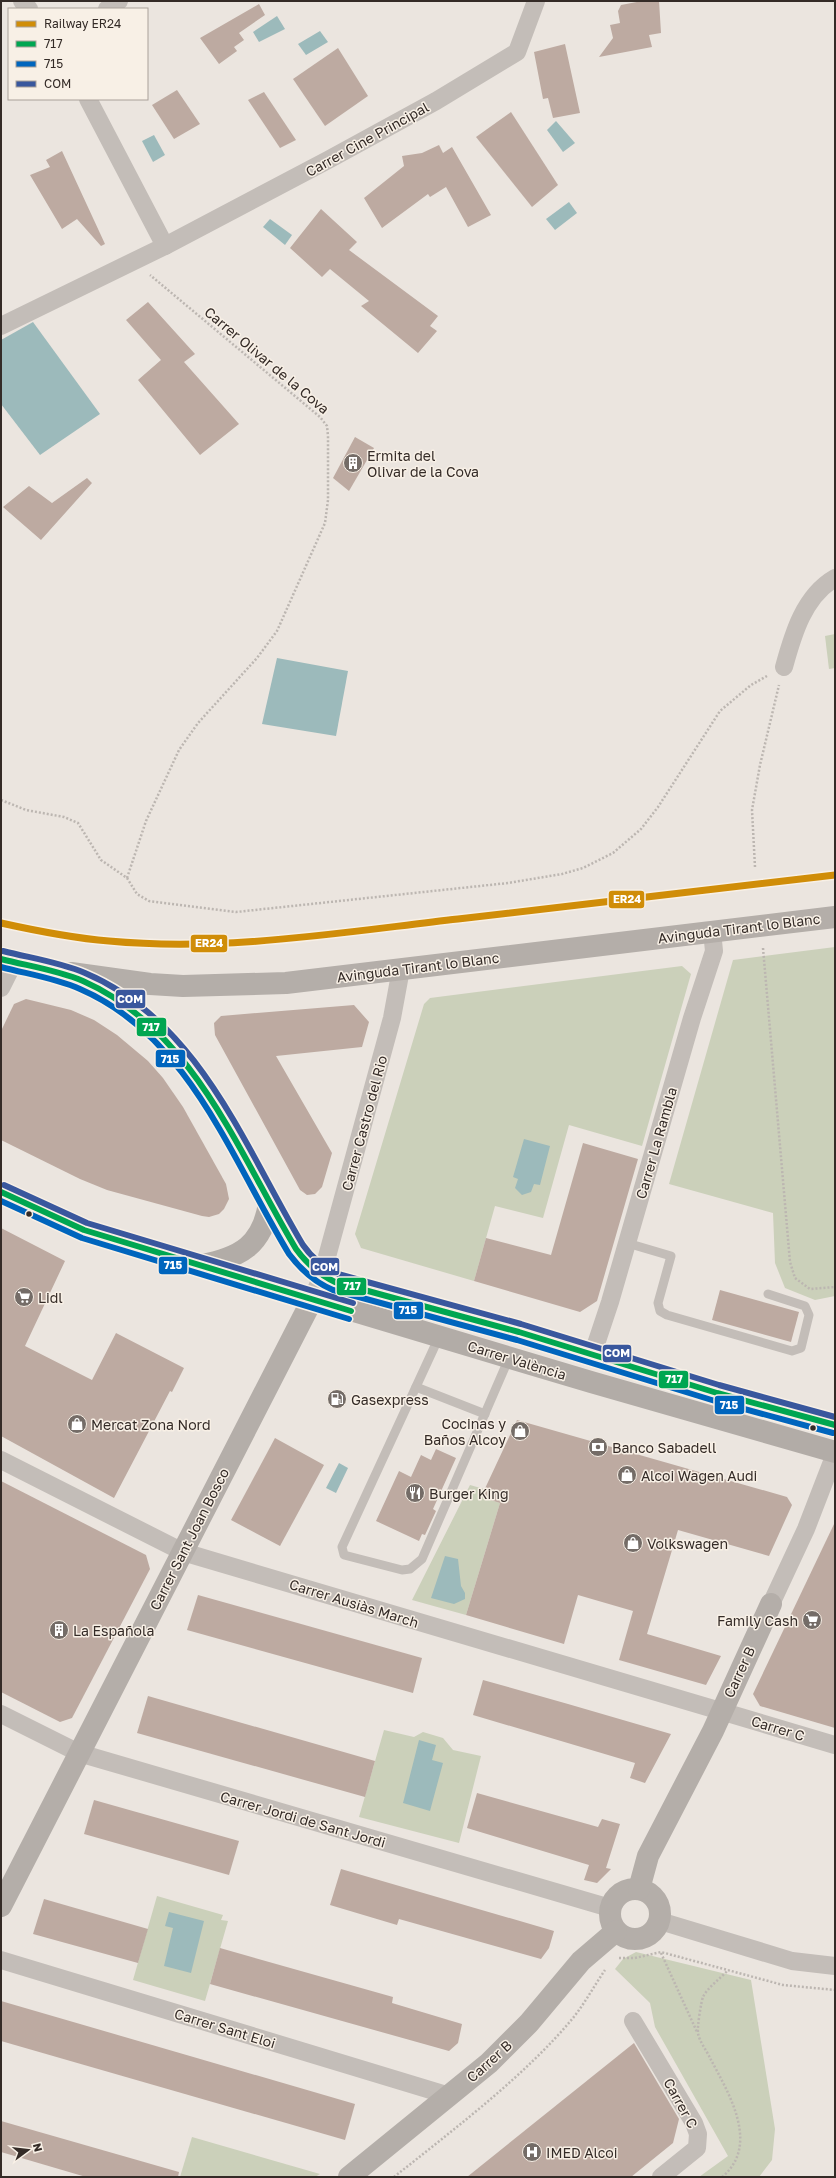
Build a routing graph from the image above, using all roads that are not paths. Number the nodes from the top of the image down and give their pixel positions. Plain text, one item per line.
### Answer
1 (119, 1) edge
2 (536, 1) edge
3 (547, 1) edge
4 (108, 8) edge
5 (517, 52) junction
6 (89, 100) edge
7 (165, 246) junction
8 (1, 326) edge
9 (835, 578) edge
10 (784, 667) road end
11 (835, 917) edge
12 (712, 930) junction
13 (8, 960) edge
14 (51, 969) junction
15 (401, 969) junction
16 (1, 988) edge
17 (1, 1192) edge
18 (269, 1203) junction
19 (627, 1243) junction
20 (200, 1265) junction
21 (322, 1275) junction
22 (768, 1294) dead end
23 (312, 1300) junction
24 (439, 1337) junction
25 (592, 1356) junction
26 (509, 1358) junction
27 (416, 1387) junction
28 (485, 1414) junction
29 (835, 1425) edge
30 (835, 1453) edge
31 (1, 1460) edge
32 (183, 1552) junction
33 (771, 1604) joint
34 (720, 1711) junction
35 (1, 1714) edge
36 (835, 1745) edge
37 (79, 1753) junction
38 (639, 1889) junction
39 (1, 1906) edge
40 (610, 1908) junction
41 (660, 1922) junction
42 (616, 1931) junction
43 (1, 1960) edge
44 (835, 1966) edge
45 (633, 2021) dead end
46 (450, 2096) junction
47 (349, 2177) edge
48 (661, 2177) edge

1 - 4 street
2 - 5 street
3 - 5 street
5 - 7 street, Carrer Cine Principal
6 - 7 street
7 - 8 street, Carrer Cine Principal
9 - 10 street
11 - 12 street, Avinguda Tirant lo Blanc
12 - 15 street, Avinguda Tirant lo Blanc
12 - 19 street, Carrer La Rambla
13 - 14 main road, Avinguda Tirant lo Blanc
13 - 16 street
14 - 15 street, Avinguda Tirant lo Blanc
14 - 18 main road, Carrer València
15 - 21 street, Carrer Castro del Rio
17 - 20 main road, Carrer València
18 - 20 main road
18 - 21 main road, Carrer València
19 - 22 lane
19 - 25 street, Carrer La Rambla
20 - 23 main road, Carrer València
21 - 23 street
21 - 25 main road, Carrer València
23 - 24 main road, Carrer València
23 - 32 street, Carrer Sant Joan Bosco
24 - 26 main road, Carrer València
24 - 27 lane
25 - 29 main road, Carrer València
26 - 28 lane
26 - 30 main road, Carrer València
27 - 28 lane
27 - 28 lane
30 - 33 street, Carrer B
31 - 32 street, Carrer Ausiàs March
32 - 34 street, Carrer Ausiàs March
32 - 37 street, Carrer Sant Joan Bosco
33 - 34 street, Carrer B
34 - 36 street, Carrer C
34 - 38 street, Carrer B
35 - 37 street, Carrer Jordi de Sant Jordi
37 - 39 street, Carrer Sant Joan Bosco
37 - 40 street, Carrer Jordi de Sant Jordi
38 - 40 street
38 - 41 street
40 - 42 street
41 - 42 street
41 - 44 street
42 - 46 street, Carrer B
43 - 46 street, Carrer Sant Eloi
45 - 48 street, Carrer C
46 - 47 street, Carrer B

